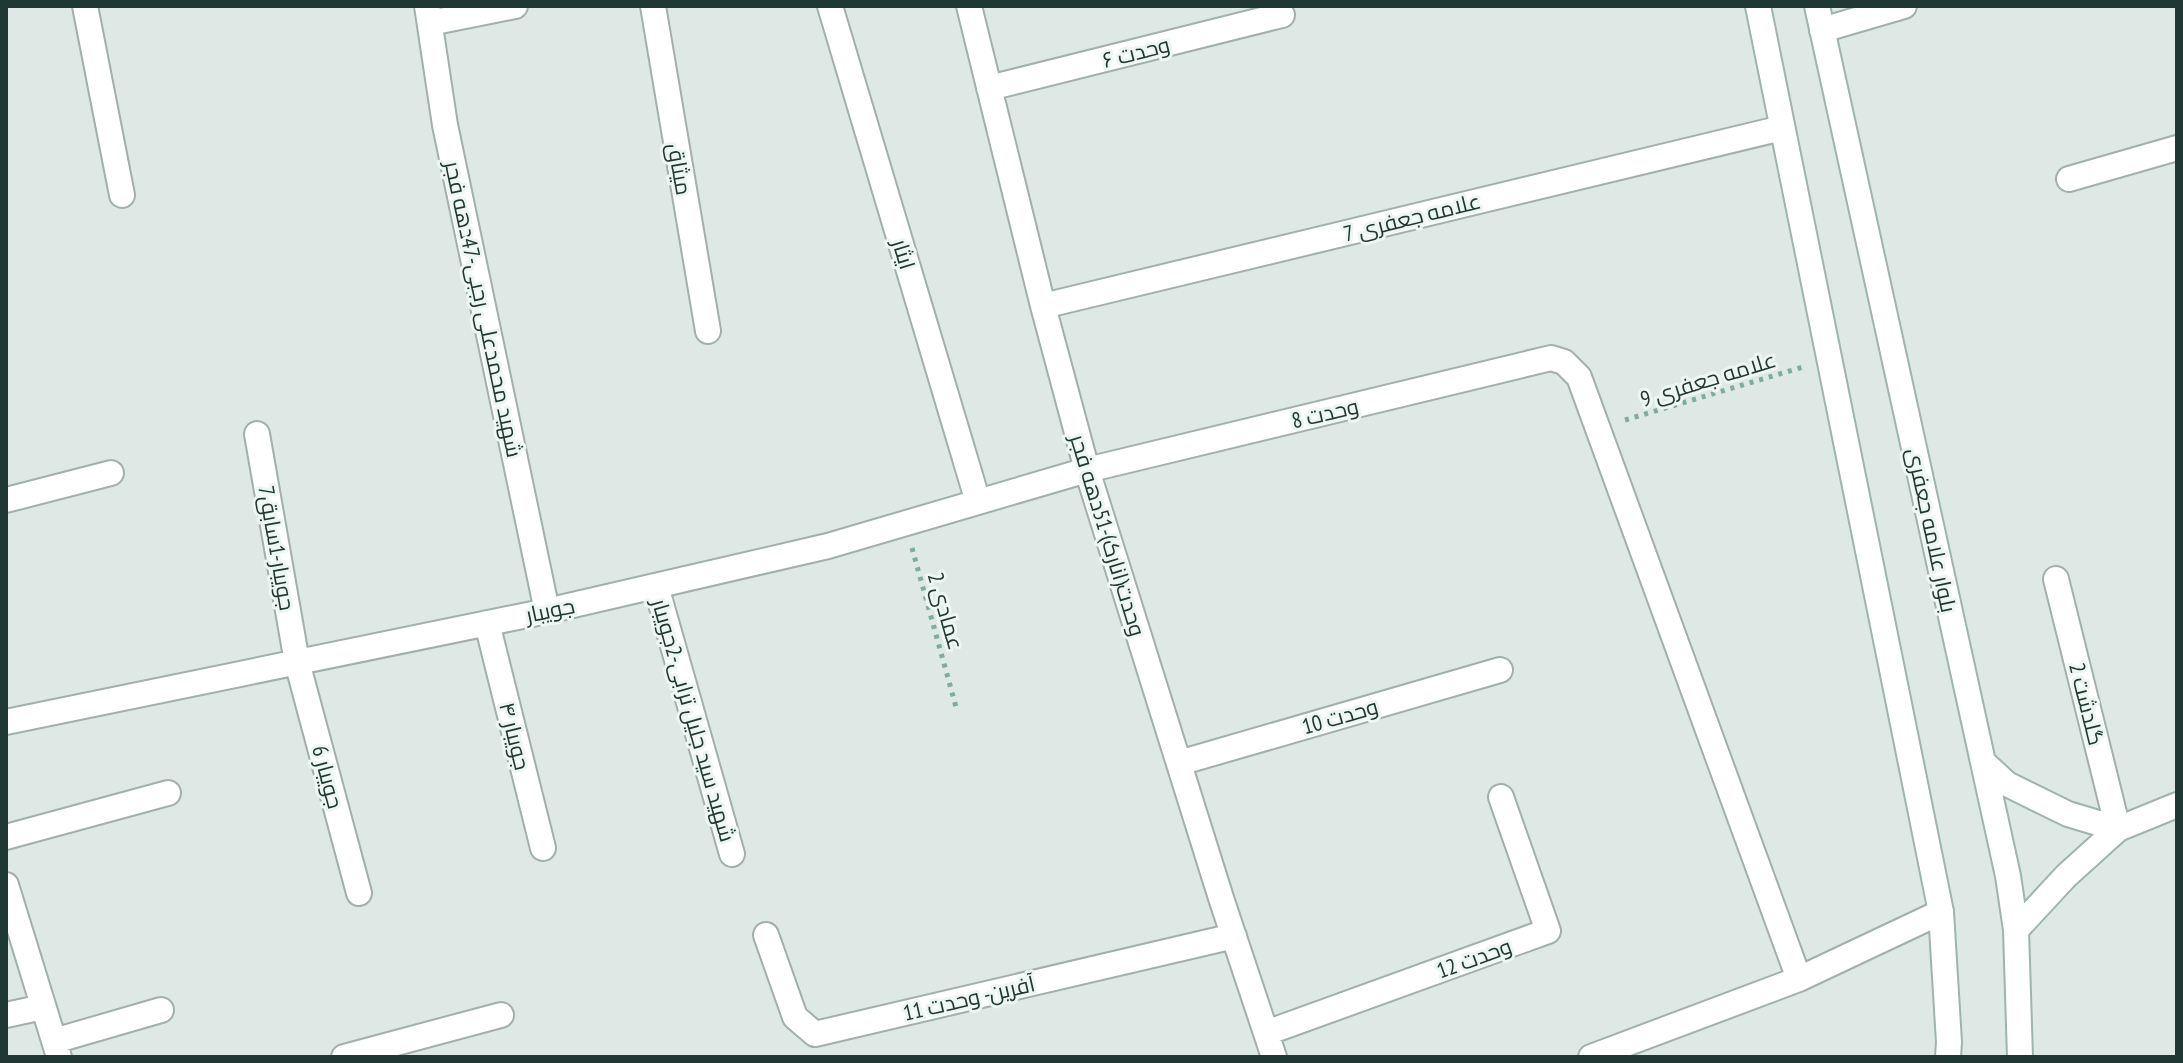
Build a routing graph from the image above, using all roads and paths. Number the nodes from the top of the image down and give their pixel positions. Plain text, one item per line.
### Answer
1 (85, 6) edge
2 (515, 6) edge
3 (653, 6) edge
4 (830, 6) edge
5 (969, 6) edge
6 (1758, 6) edge
7 (1817, 6) edge
8 (1904, 6) edge
9 (428, 14) edge
10 (1282, 15) dead end
11 (1822, 30) junction
12 (989, 88) junction
13 (1782, 128) junction
14 (2177, 148) edge
15 (2069, 179) dead end
16 (122, 195) dead end
17 (1043, 306) junction
18 (708, 331) dead end
19 (1829, 359) junction
20 (1597, 428) junction
21 (257, 434) dead end
22 (1087, 470) junction
23 (111, 473) dead end
24 (6, 500) edge
25 (978, 502) junction
26 (905, 524) junction
27 (2056, 579) dead end
28 (656, 586) junction
29 (547, 611) junction
30 (487, 623) junction
31 (297, 662) junction
32 (1500, 670) dead end
33 (956, 707) dead end
34 (6, 722) edge
35 (1983, 762) junction
36 (1179, 763) junction
37 (168, 793) dead end
38 (1501, 797) dead end
39 (2177, 805) edge
40 (2118, 829) junction
41 (6, 837) edge
42 (543, 848) dead end
43 (732, 854) dead end
44 (6, 885) edge
45 (359, 893) dead end
46 (1941, 912) junction
47 (2016, 930) junction
48 (766, 935) dead end
49 (1234, 936) junction
50 (1799, 979) junction
51 (43, 1007) junction
52 (161, 1010) dead end
53 (6, 1015) edge
54 (501, 1015) dead end
55 (1266, 1033) junction
56 (57, 1049) edge
57 (344, 1057) edge
58 (1274, 1057) edge
59 (1591, 1057) edge
60 (1948, 1057) edge
61 (2020, 1057) edge

1 - 16 street
2 - 9 street
3 - 18 street, میثاق
4 - 25 street, ایثار
5 - 12 street, وحدت(انارک)-51دهه فجر
6 - 13 street
7 - 11 street, بلوار علامه جعفری
8 - 11 street
9 - 29 street, شهید محمدعلی رجبی-47دهه فجر
10 - 12 street, وحدت ۶
11 - 35 street, بلوار علامه جعفری
12 - 17 street, وحدت(انارک)-51دهه فجر
13 - 17 street, علامه جعفری 7
13 - 19 street
14 - 15 street
17 - 22 street, وحدت(انارک)-51دهه فجر
19 - 20 path, علامه جعفری 9
19 - 46 street
20 - 22 street, وحدت 8
20 - 50 street
21 - 31 street, 7جویبار-1سابق
22 - 25 street, جویبار
22 - 36 street, وحدت(انارک)-51دهه فجر
23 - 24 street
25 - 26 street, جویبار
26 - 28 street, جویبار
26 - 33 path, عمادی 2
27 - 40 street, گلدشت 2
28 - 29 street, جویبار
28 - 43 street, شهید سید جلیل ترابی-2جویبار
29 - 30 street, جویبار
30 - 31 street, جویبار
30 - 42 street, جویبار ۴
31 - 34 street, جویبار
31 - 45 street, جویبار 6
32 - 36 street, وحدت 10
35 - 40 street
35 - 47 street, بلوار علامه جعفری
36 - 49 street, وحدت(انارک)-51دهه فجر
37 - 41 street
38 - 55 street, وحدت 12
39 - 40 street
40 - 47 street
44 - 51 street
46 - 50 street
46 - 60 street
47 - 61 street, بلوار علامه جعفری
48 - 49 street, آفرین- وحدت 11
49 - 55 street, وحدت(انارک)-51دهه فجر
50 - 59 street
51 - 53 street
51 - 56 street
52 - 56 street
54 - 57 street
55 - 58 street, وحدت(انارک)-51دهه فجر

